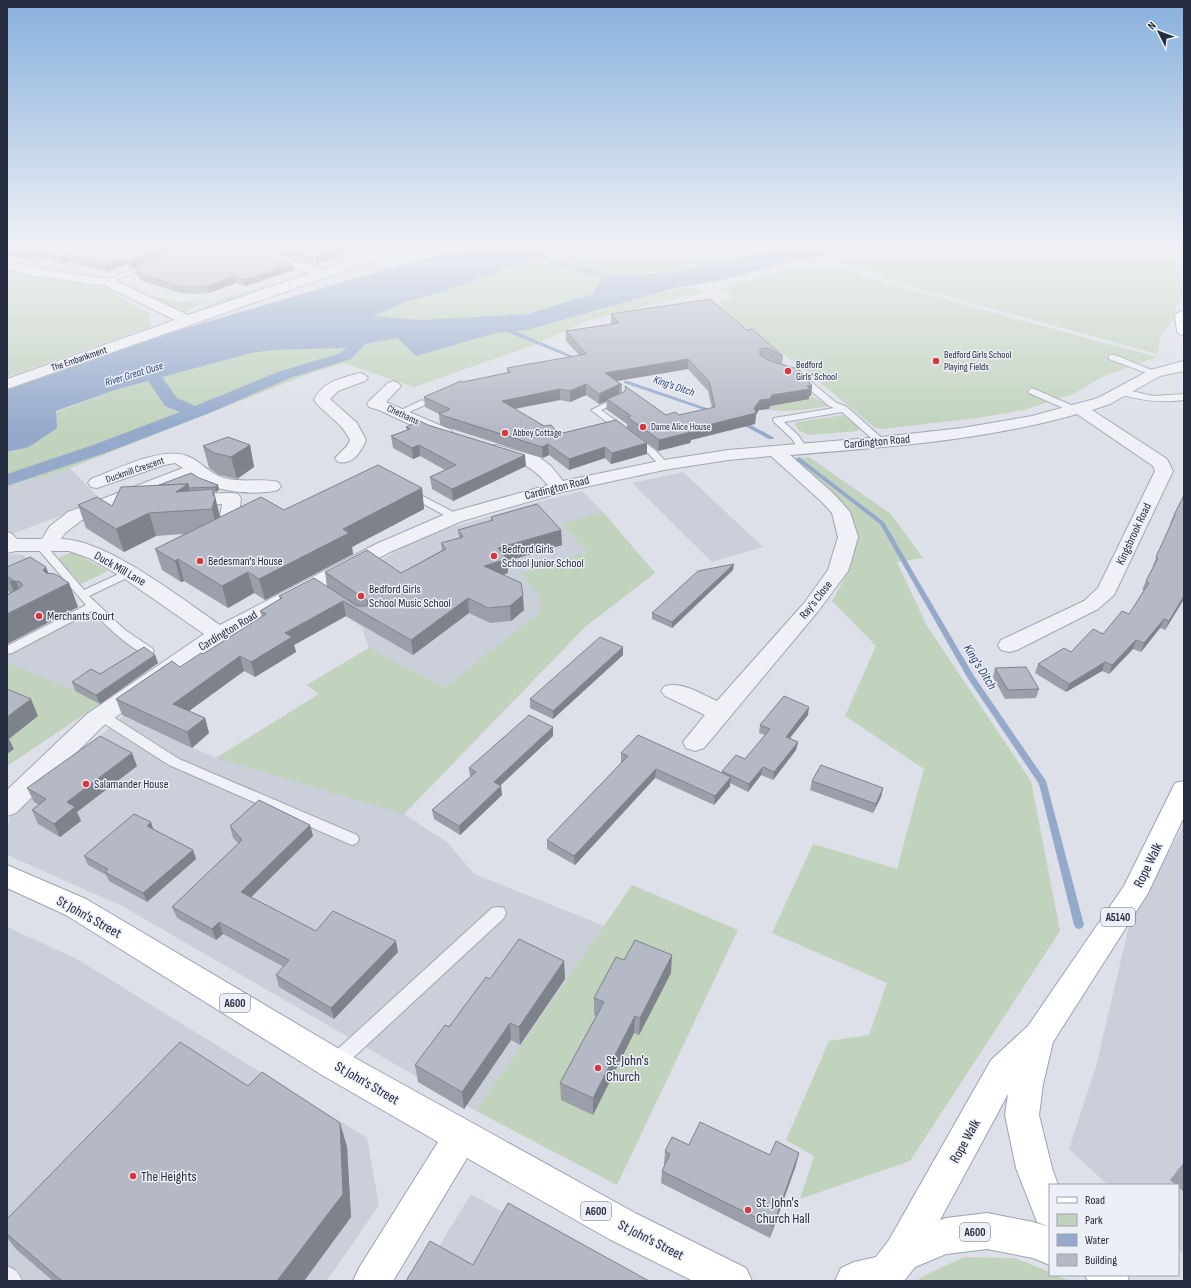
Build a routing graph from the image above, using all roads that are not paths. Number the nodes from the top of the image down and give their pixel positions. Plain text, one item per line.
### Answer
1 (159, 307) edge
2 (226, 307) edge
3 (1184, 315) edge
4 (187, 320) junction
5 (1184, 331) edge
6 (1112, 357) dead end
7 (1184, 366) edge
8 (1155, 373) junction
9 (793, 374) edge
10 (360, 378) dead end
11 (7, 384) edge
12 (393, 386) dead end
13 (1032, 391) dead end
14 (1123, 392) junction
15 (1184, 397) edge
16 (620, 399) edge
17 (422, 403) dead end
18 (365, 406) junction
19 (844, 409) junction
20 (1077, 409) junction
21 (399, 413) junction
22 (339, 415) junction
23 (462, 440) edge
24 (881, 442) junction
25 (482, 446) edge
26 (803, 449) junction
27 (775, 451) junction
28 (344, 458) dead end
29 (664, 465) junction
30 (195, 469) junction
31 (97, 484) dead end
32 (272, 486) dead end
33 (559, 487) junction
34 (415, 495) dead end
35 (109, 503) junction
36 (455, 517) junction
37 (238, 522) edge
38 (49, 544) junction
39 (14, 545) edge
40 (129, 573) junction
41 (74, 591) junction
42 (92, 606) junction
43 (219, 634) junction
44 (1009, 645) dead end
45 (8, 650) dead end
46 (148, 651) edge
47 (672, 691) dead end
48 (720, 712) junction
49 (102, 716) junction
50 (695, 742) dead end
51 (1184, 790) edge
52 (7, 806) edge
53 (352, 839) dead end
54 (7, 876) edge
55 (498, 913) dead end
56 (1039, 1036) junction
57 (334, 1064) junction
58 (461, 1136) junction
59 (1049, 1206) edge
60 (1049, 1246) edge
61 (881, 1272) edge
62 (7, 1276) edge
63 (12, 1281) edge
64 (372, 1281) edge
65 (733, 1281) edge

1 - 4 street
2 - 4 street, The Embankment
3 - 5 main road
4 - 11 street, The Embankment
6 - 8 lane
7 - 8 street, Cardington Road
8 - 14 street, Cardington Road
9 - 19 lane
10 - 22 street
12 - 18 street, Chethams
13 - 20 lane
14 - 15 lane
14 - 20 street, Cardington Road
16 - 29 lane
17 - 21 lane
18 - 21 street, Chethams
18 - 22 street, Chethams
19 - 24 lane
19 - 26 lane
20 - 24 street, Cardington Road
20 - 44 street, Kingsbrook Road
21 - 23 street, Chethams
22 - 28 street
24 - 26 street, Cardington Road
25 - 33 street
26 - 27 street, Cardington Road
27 - 29 street, Cardington Road
27 - 48 street, Ray's Close
29 - 33 street, Cardington Road
30 - 31 street, Duckmill Crescent
30 - 32 street, Duckmill Crescent
30 - 35 street, Duckmill Crescent
33 - 36 street, Cardington Road
34 - 36 lane
35 - 37 street
35 - 38 street, Duckmill Crescent
36 - 43 street, Cardington Road
38 - 39 street, Duck Mill Lane
38 - 40 street, Duck Mill Lane
38 - 41 lane
40 - 41 lane
40 - 43 street, Duck Mill Lane
41 - 42 lane
42 - 45 lane
42 - 46 lane
43 - 49 street, Cardington Road
47 - 48 street
48 - 50 street, Ray's Close
49 - 52 street, Cardington Road
49 - 53 lane
51 - 56 main road, Rope Walk / A5140
54 - 57 main road, St John's Street / A600
55 - 57 lane
56 - 59 main road, Rope Walk / A5140
56 - 61 main road, Rope Walk / A5140
57 - 58 main road, St John's Street / A600
58 - 64 main road
58 - 65 main road, St John's Street / A600
60 - 61 main road, A600
62 - 63 lane

